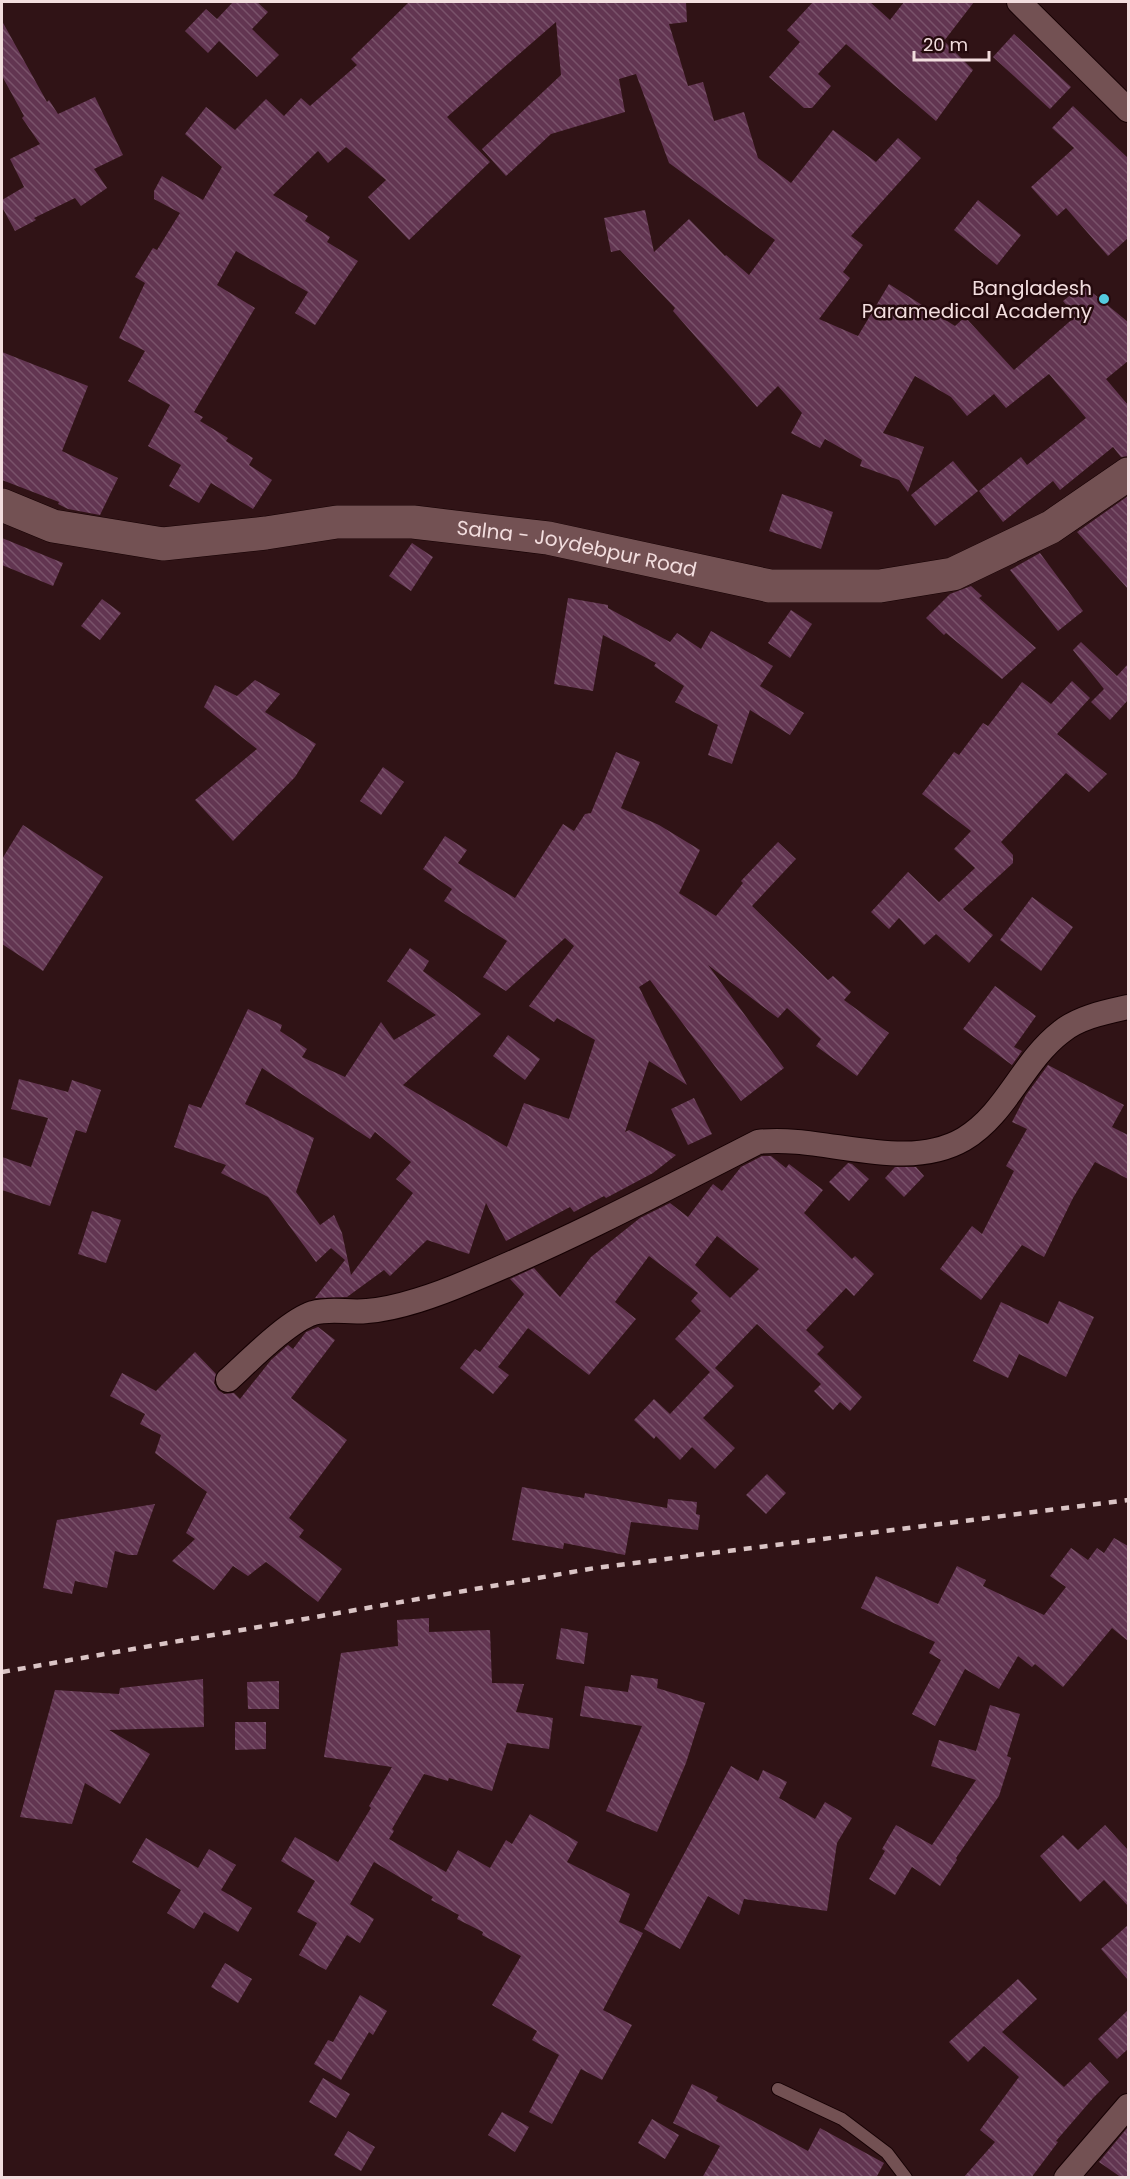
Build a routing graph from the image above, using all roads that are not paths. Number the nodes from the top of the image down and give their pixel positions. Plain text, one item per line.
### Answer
1 (1019, 2) edge
2 (1128, 110) edge
3 (1128, 474) edge
4 (2, 505) edge
5 (1128, 1007) edge
6 (228, 1380) dead end
7 (778, 2089) dead end
8 (1128, 2106) edge
9 (906, 2178) edge
10 (1066, 2178) edge

1 - 2 street
3 - 4 main road, Salna - Joydebpur Road
5 - 6 street
7 - 9 lane
8 - 10 street

